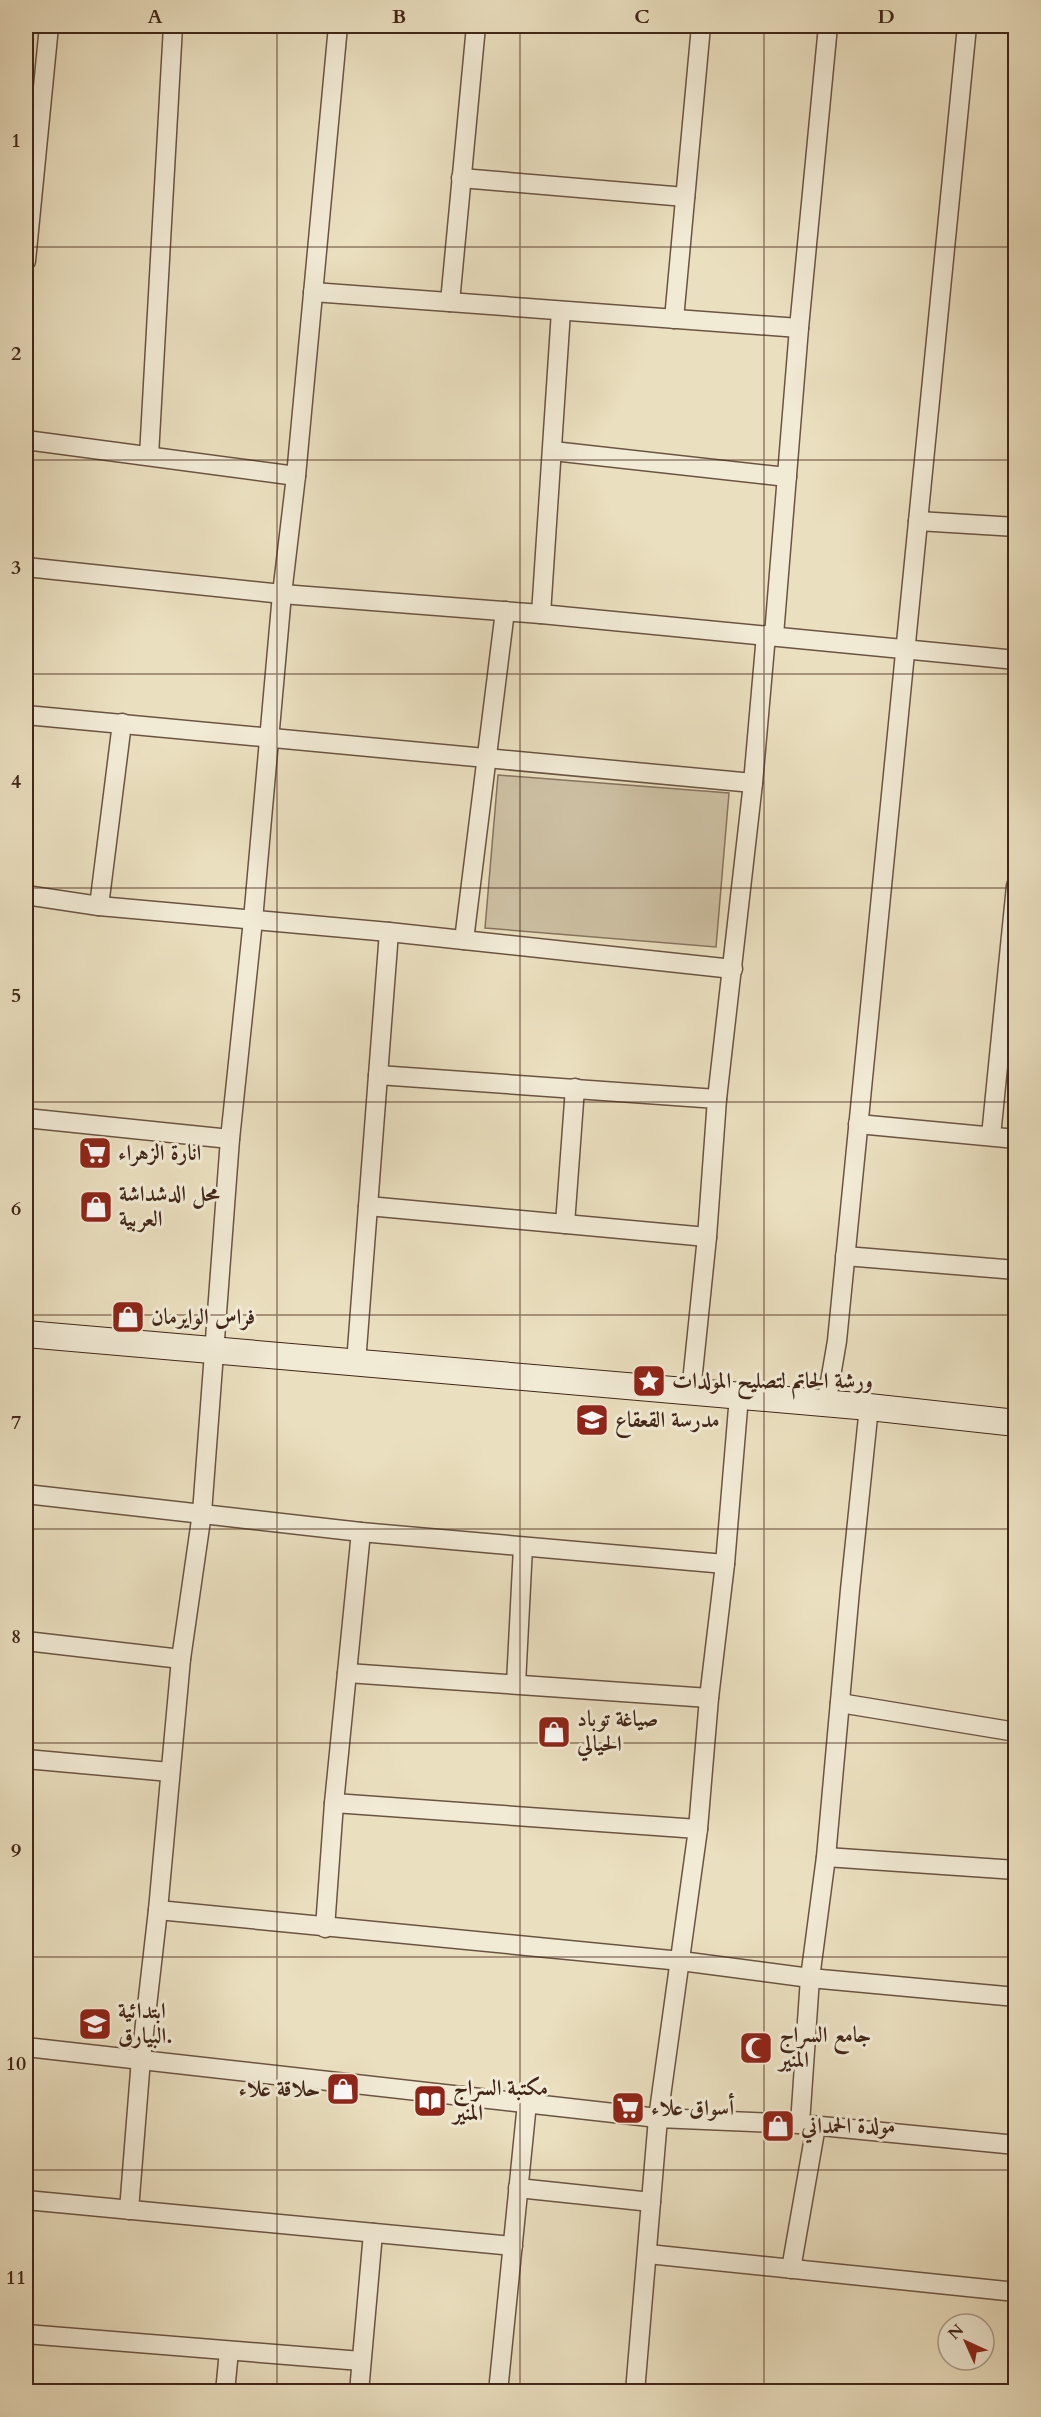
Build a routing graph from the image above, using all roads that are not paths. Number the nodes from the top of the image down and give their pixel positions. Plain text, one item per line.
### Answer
1 (50, 26) edge
2 (173, 26) edge
3 (338, 26) edge
4 (476, 26) edge
5 (697, 26) edge
6 (828, 26) edge
7 (968, 26) edge
8 (462, 178) junction
9 (685, 197) junction
10 (26, 261) edge
11 (313, 292) junction
12 (450, 302) junction
13 (561, 311) junction
14 (674, 319) junction
15 (799, 328) junction
16 (26, 440) edge
17 (553, 451) junction
18 (149, 456) junction
19 (296, 476) junction
20 (787, 477) junction
21 (918, 521) junction
22 (1016, 527) edge
23 (26, 567) edge
24 (282, 594) junction
25 (505, 611) junction
26 (541, 614) junction
27 (770, 635) junction
28 (906, 649) junction
29 (1016, 660) edge
30 (26, 715) edge
31 (122, 723) junction
32 (269, 738) junction
33 (488, 758) junction
34 (753, 783) junction
35 (1015, 893) edge
36 (26, 895) edge
37 (99, 906) junction
38 (253, 920) junction
39 (389, 932) junction
40 (464, 940) junction
41 (733, 969) junction
42 (1010, 1000) edge
43 (378, 1075) junction
44 (575, 1088) junction
45 (717, 1099) junction
46 (26, 1118) edge
47 (858, 1124) junction
48 (991, 1136) junction
49 (230, 1139) junction
50 (1016, 1139) edge
51 (368, 1206) junction
52 (565, 1224) junction
53 (707, 1237) junction
54 (845, 1256) junction
55 (1016, 1270) edge
56 (26, 1334) edge
57 (214, 1352) junction
58 (356, 1363) junction
59 (691, 1392) junction
60 (739, 1396) junction
61 (826, 1405) junction
62 (869, 1407) junction
63 (1016, 1423) edge
64 (26, 1494) edge
65 (202, 1513) junction
66 (360, 1532) junction
67 (523, 1547) junction
68 (725, 1564) junction
69 (26, 1641) edge
70 (181, 1659) junction
71 (347, 1673) junction
72 (516, 1684) junction
73 (709, 1698) junction
74 (840, 1702) junction
75 (1015, 1730) edge
76 (26, 1759) edge
77 (170, 1772) junction
78 (334, 1803) junction
79 (698, 1829) junction
80 (826, 1857) junction
81 (1016, 1870) edge
82 (158, 1910) junction
83 (325, 1928) junction
84 (681, 1961) junction
85 (810, 1978) junction
86 (1016, 1997) edge
87 (26, 2047) edge
88 (141, 2059) junction
89 (527, 2103) junction
90 (658, 2118) junction
91 (808, 2125) junction
92 (1016, 2145) edge
93 (518, 2188) junction
94 (26, 2200) edge
95 (651, 2202) junction
96 (129, 2210) junction
97 (373, 2233) junction
98 (513, 2246) junction
99 (648, 2254) junction
100 (791, 2269) junction
101 (1016, 2292) edge
102 (26, 2334) edge
103 (228, 2351) junction
104 (361, 2361) junction
105 (225, 2391) edge
106 (358, 2391) edge
107 (498, 2391) edge
108 (635, 2391) edge

1 - 10 street
2 - 18 street
3 - 11 street
4 - 8 street
5 - 9 street
6 - 15 street
7 - 21 street
8 - 9 street
8 - 12 street
9 - 14 street
11 - 12 street
11 - 19 street
12 - 13 street
13 - 14 street
13 - 17 street
14 - 15 street
15 - 20 street
16 - 18 street
17 - 20 street
17 - 26 street
18 - 19 street
19 - 24 street
20 - 27 street
21 - 22 street
21 - 28 street
23 - 24 street
24 - 25 street
24 - 32 street
25 - 26 street
25 - 33 street
26 - 27 street
27 - 28 street
27 - 34 street
28 - 29 street
28 - 47 street
30 - 31 street
31 - 32 street
31 - 37 street
32 - 33 street
32 - 38 street
33 - 34 street
33 - 40 street
34 - 41 street
35 - 42 street
36 - 37 street
37 - 38 street
38 - 39 street
38 - 49 street
39 - 40 street
39 - 43 street
40 - 41 street
41 - 45 street
42 - 48 street
43 - 44 street
43 - 51 street
44 - 45 street
44 - 52 street
45 - 53 street
46 - 49 street
47 - 48 street
47 - 54 street
48 - 50 street
49 - 57 street
51 - 52 street
51 - 58 street
52 - 53 street
53 - 59 street
54 - 55 street
54 - 61 street
56 - 57 street
57 - 58 street
57 - 65 street
58 - 59 street
59 - 60 street
60 - 61 street
60 - 68 street
61 - 62 street
62 - 63 street
62 - 74 street
64 - 65 street
65 - 66 street
65 - 70 street
66 - 67 street
66 - 71 street
67 - 68 street
67 - 72 street
68 - 73 street
69 - 70 street
70 - 77 street
71 - 72 street
71 - 78 street
72 - 73 street
73 - 79 street
74 - 75 street
74 - 80 street
76 - 77 street
77 - 82 street
78 - 79 street
78 - 83 street
79 - 84 street
80 - 81 street
80 - 85 street
82 - 83 street
82 - 88 street
83 - 84 street
84 - 85 street
84 - 90 street
85 - 86 street
85 - 91 street
87 - 88 street
88 - 89 street
88 - 96 street
89 - 90 street
89 - 93 street
90 - 91 street
90 - 95 street
91 - 92 street
91 - 100 street
93 - 95 street
93 - 98 street
94 - 96 street
95 - 99 street
96 - 97 street
97 - 98 street
97 - 104 street
98 - 107 street
99 - 100 street
99 - 108 street
100 - 101 street
102 - 103 street
103 - 104 street
103 - 105 street
104 - 106 street

